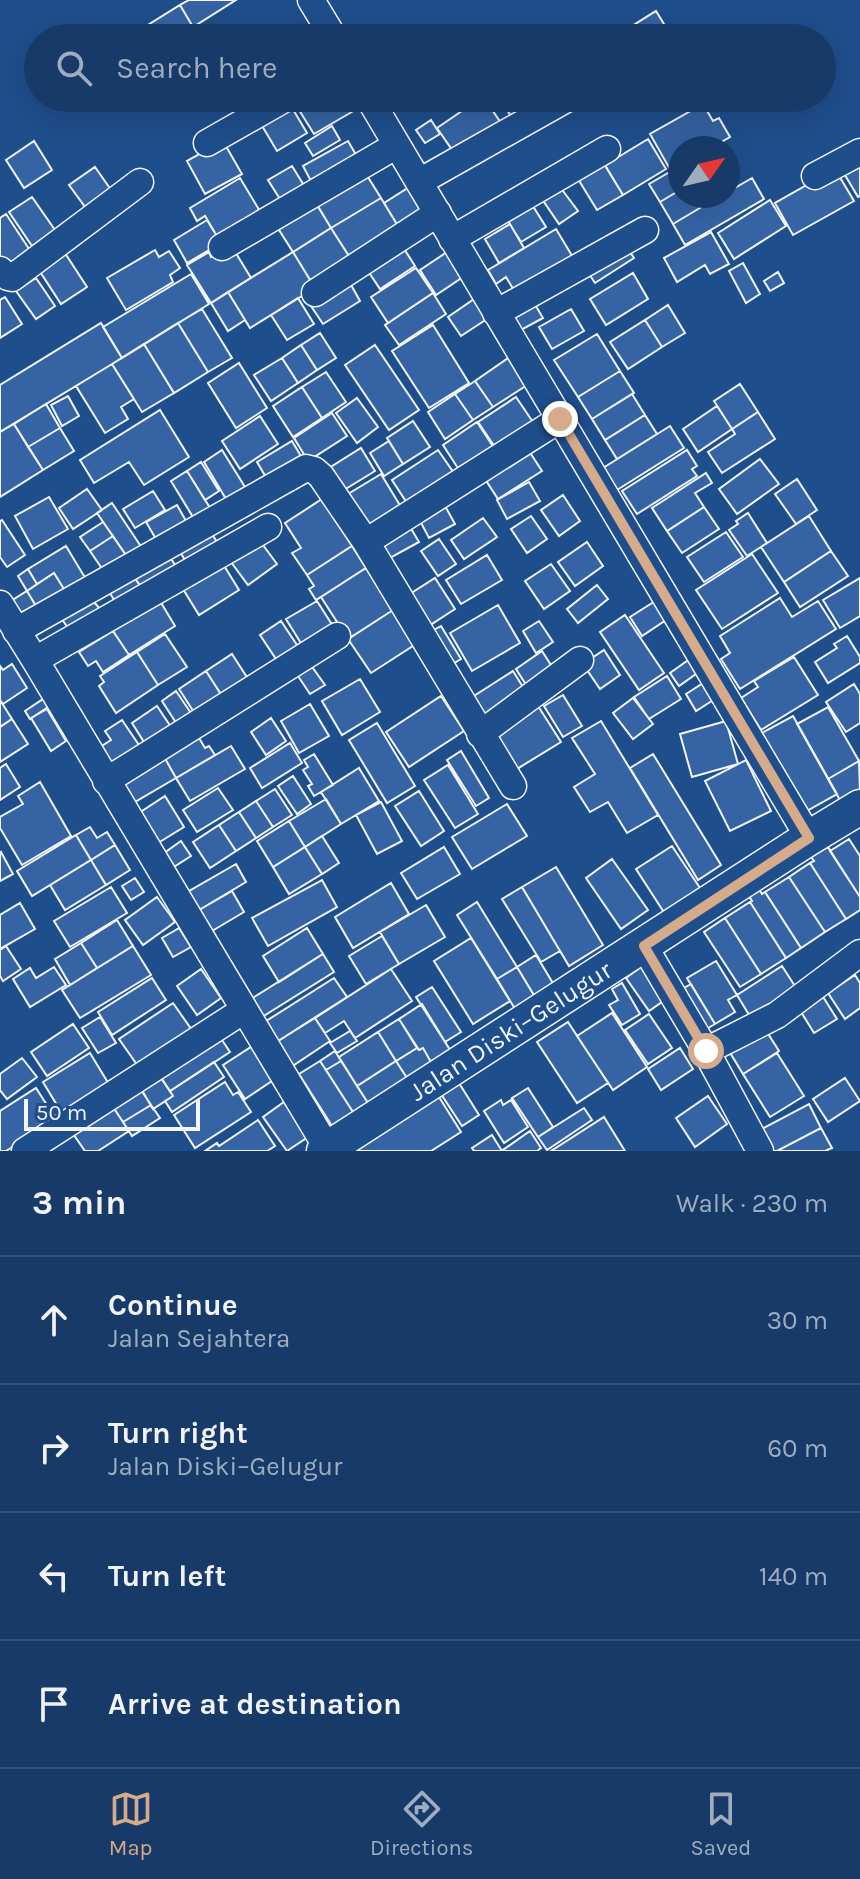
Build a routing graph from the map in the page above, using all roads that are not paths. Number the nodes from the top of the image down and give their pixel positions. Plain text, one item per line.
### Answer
1 (322, 4) edge
2 (329, 24) edge
3 (261, 112) edge
4 (377, 112) edge
5 (543, 112) edge
6 (207, 143) dead end
7 (397, 145) junction
8 (607, 149) dead end
9 (860, 152) edge
10 (815, 176) dead end
11 (140, 182) dead end
12 (419, 182) junction
13 (438, 213) junction
14 (645, 230) dead end
15 (452, 239) junction
16 (222, 247) dead end
17 (0, 270) edge
18 (315, 293) dead end
19 (496, 313) junction
20 (560, 419) junction
21 (268, 527) dead end
22 (366, 542) junction
23 (0, 604) edge
24 (16, 631) junction
25 (337, 636) dead end
26 (35, 660) junction
27 (580, 660) dead end
28 (480, 734) junction
29 (106, 781) junction
30 (513, 786) dead end
31 (860, 807) edge
32 (809, 838) junction
33 (644, 946) junction
34 (860, 953) edge
35 (244, 1010) junction
36 (706, 1051) junction
37 (327, 1150) edge
38 (25, 1151) edge
39 (760, 1151) edge

1 - 2 street
3 - 6 street
4 - 7 street
5 - 12 street
7 - 12 street
7 - 16 street
8 - 15 street
9 - 10 street
11 - 17 street
12 - 13 street
13 - 15 street
13 - 18 street
14 - 19 street
15 - 19 street
19 - 20 street
20 - 22 street
20 - 32 street
21 - 26 street
22 - 24 street
22 - 28 street
23 - 24 street
24 - 26 street
25 - 29 street
26 - 29 street
27 - 28 street
28 - 30 street
29 - 35 street
31 - 32 main road, Jalan Diski–Gelugur
32 - 33 main road, Jalan Diski–Gelugur
33 - 36 street
33 - 37 main road, Jalan Diski–Gelugur
34 - 36 street
35 - 37 street
35 - 38 street
36 - 39 street

